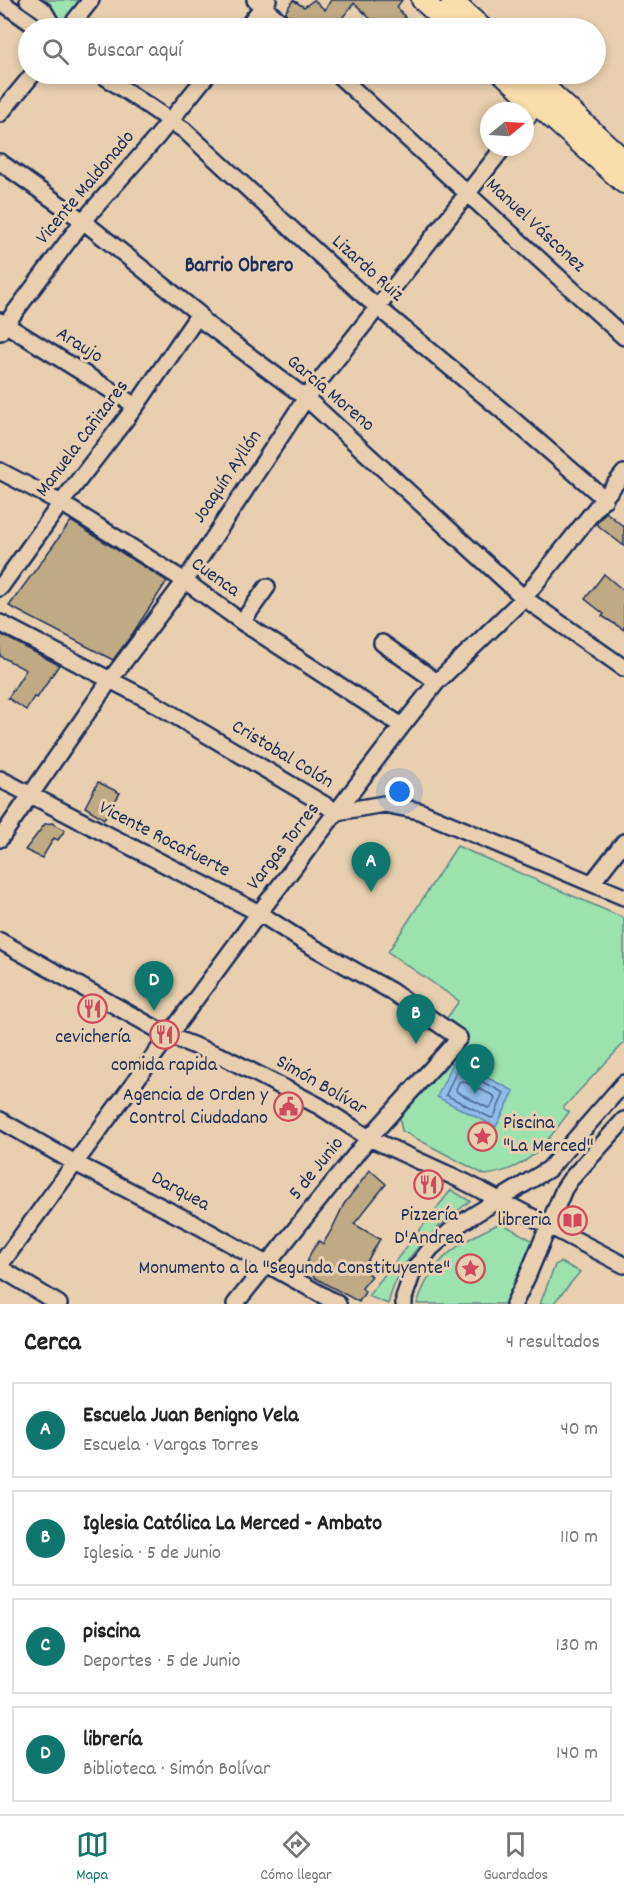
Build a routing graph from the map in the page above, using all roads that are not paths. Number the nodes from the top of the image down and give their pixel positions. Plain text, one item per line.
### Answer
1 (28, 0) edge
2 (92, 0) edge
3 (422, 0) edge
4 (451, 0) edge
5 (0, 1) edge
6 (263, 2) edge
7 (24, 18) edge
8 (48, 18) edge
9 (77, 18) edge
10 (253, 18) edge
11 (278, 18) edge
12 (442, 18) edge
13 (471, 18) edge
14 (25, 84) edge
15 (115, 84) edge
16 (200, 84) edge
17 (348, 84) edge
18 (514, 84) edge
19 (533, 84) edge
20 (537, 105) edge
21 (0, 114) edge
22 (170, 120) junction
23 (497, 156) edge
24 (624, 160) edge
25 (0, 162) edge
26 (624, 183) edge
27 (468, 193) junction
28 (83, 221) junction
29 (377, 307) junction
30 (199, 314) junction
31 (2, 326) edge
32 (624, 337) edge
33 (306, 398) junction
34 (136, 406) junction
35 (0, 471) edge
36 (624, 473) edge
37 (605, 499) junction
38 (61, 503) junction
39 (185, 581) junction
40 (267, 587) dead end
41 (0, 588) edge
42 (524, 598) junction
43 (242, 622) junction
44 (0, 623) edge
45 (382, 643) dead end
46 (624, 668) edge
47 (110, 680) junction
48 (437, 682) junction
49 (402, 726) junction
50 (0, 779) edge
51 (32, 795) junction
52 (337, 812) junction
53 (0, 839) edge
54 (624, 842) edge
55 (592, 883) junction
56 (624, 897) edge
57 (259, 913) junction
58 (0, 941) edge
59 (169, 1036) junction
60 (459, 1038) joint
61 (624, 1083) edge
62 (0, 1120) edge
63 (621, 1128) edge
64 (369, 1138) junction
65 (75, 1163) junction
66 (496, 1200) junction
67 (548, 1226) junction
68 (624, 1264) edge
69 (0, 1266) edge
70 (266, 1266) junction
71 (59, 1304) edge
72 (236, 1304) edge
73 (338, 1304) edge
74 (404, 1304) edge
75 (513, 1304) edge

1 - 8 street
2 - 9 street
3 - 12 main road
4 - 13 main road
5 - 7 street
6 - 10 street
6 - 11 street
14 - 21 street
15 - 22 street, Lizardo Ruiz
16 - 22 street, Vicente Maldonado
17 - 27 street, Manuel Vásconez
18 - 20 main road
19 - 20 main road
20 - 24 main road
20 - 26 main road
22 - 28 street, Vicente Maldonado
22 - 29 street, Lizardo Ruiz
23 - 27 street, Joaquín Ayllón
25 - 28 street, García Moreno
27 - 29 street, Joaquín Ayllón
27 - 32 street, Manuel Vásconez
28 - 30 street, García Moreno
28 - 31 street, Vicente Maldonado
29 - 33 street, Joaquín Ayllón
29 - 37 street, Lizardo Ruiz
30 - 33 street, García Moreno
30 - 34 street, Manuela Cañizares
31 - 34 street, Araujo
33 - 39 street, Joaquín Ayllón
33 - 42 street, García Moreno
34 - 38 street, Manuela Cañizares
35 - 38 street, Cuenca
36 - 37 street, Vargas Torres
37 - 42 street, Vargas Torres
38 - 39 street, Cuenca
38 - 41 street, Manuela Cañizares
39 - 43 street, Cuenca
39 - 47 street, Joaquín Ayllón
40 - 43 street
42 - 46 street, García Moreno
42 - 48 street, Vargas Torres
43 - 49 street, Cuenca
44 - 47 street, Cristobal Colón
45 - 48 street
47 - 51 street, Joaquín Ayllón
47 - 52 street, Cristobal Colón
48 - 49 street, Vargas Torres
49 - 52 street, Vargas Torres
50 - 51 street, Vicente Rocafuerte
51 - 53 street, Joaquín Ayllón
51 - 57 street, Vicente Rocafuerte
52 - 55 street, Cristobal Colón
52 - 57 street, Vargas Torres
54 - 55 street
55 - 56 street, Cristobal Colón
57 - 59 street, Vargas Torres
57 - 60 street, Vicente Rocafuerte
58 - 59 street, Simón Bolívar
59 - 64 street, Simón Bolívar
59 - 65 street, Vargas Torres
60 - 64 street, 5 de Junio
61 - 66 street
62 - 65 street, Darquea
63 - 67 street
64 - 66 street, Simón Bolívar
64 - 70 street, 5 de Junio
65 - 69 street, Vargas Torres
65 - 70 street, Darquea
66 - 67 street, Simón Bolívar
66 - 74 street
67 - 68 street, Simón Bolívar
67 - 75 street
69 - 71 street
70 - 72 street, 5 de Junio
70 - 73 street, Darquea

